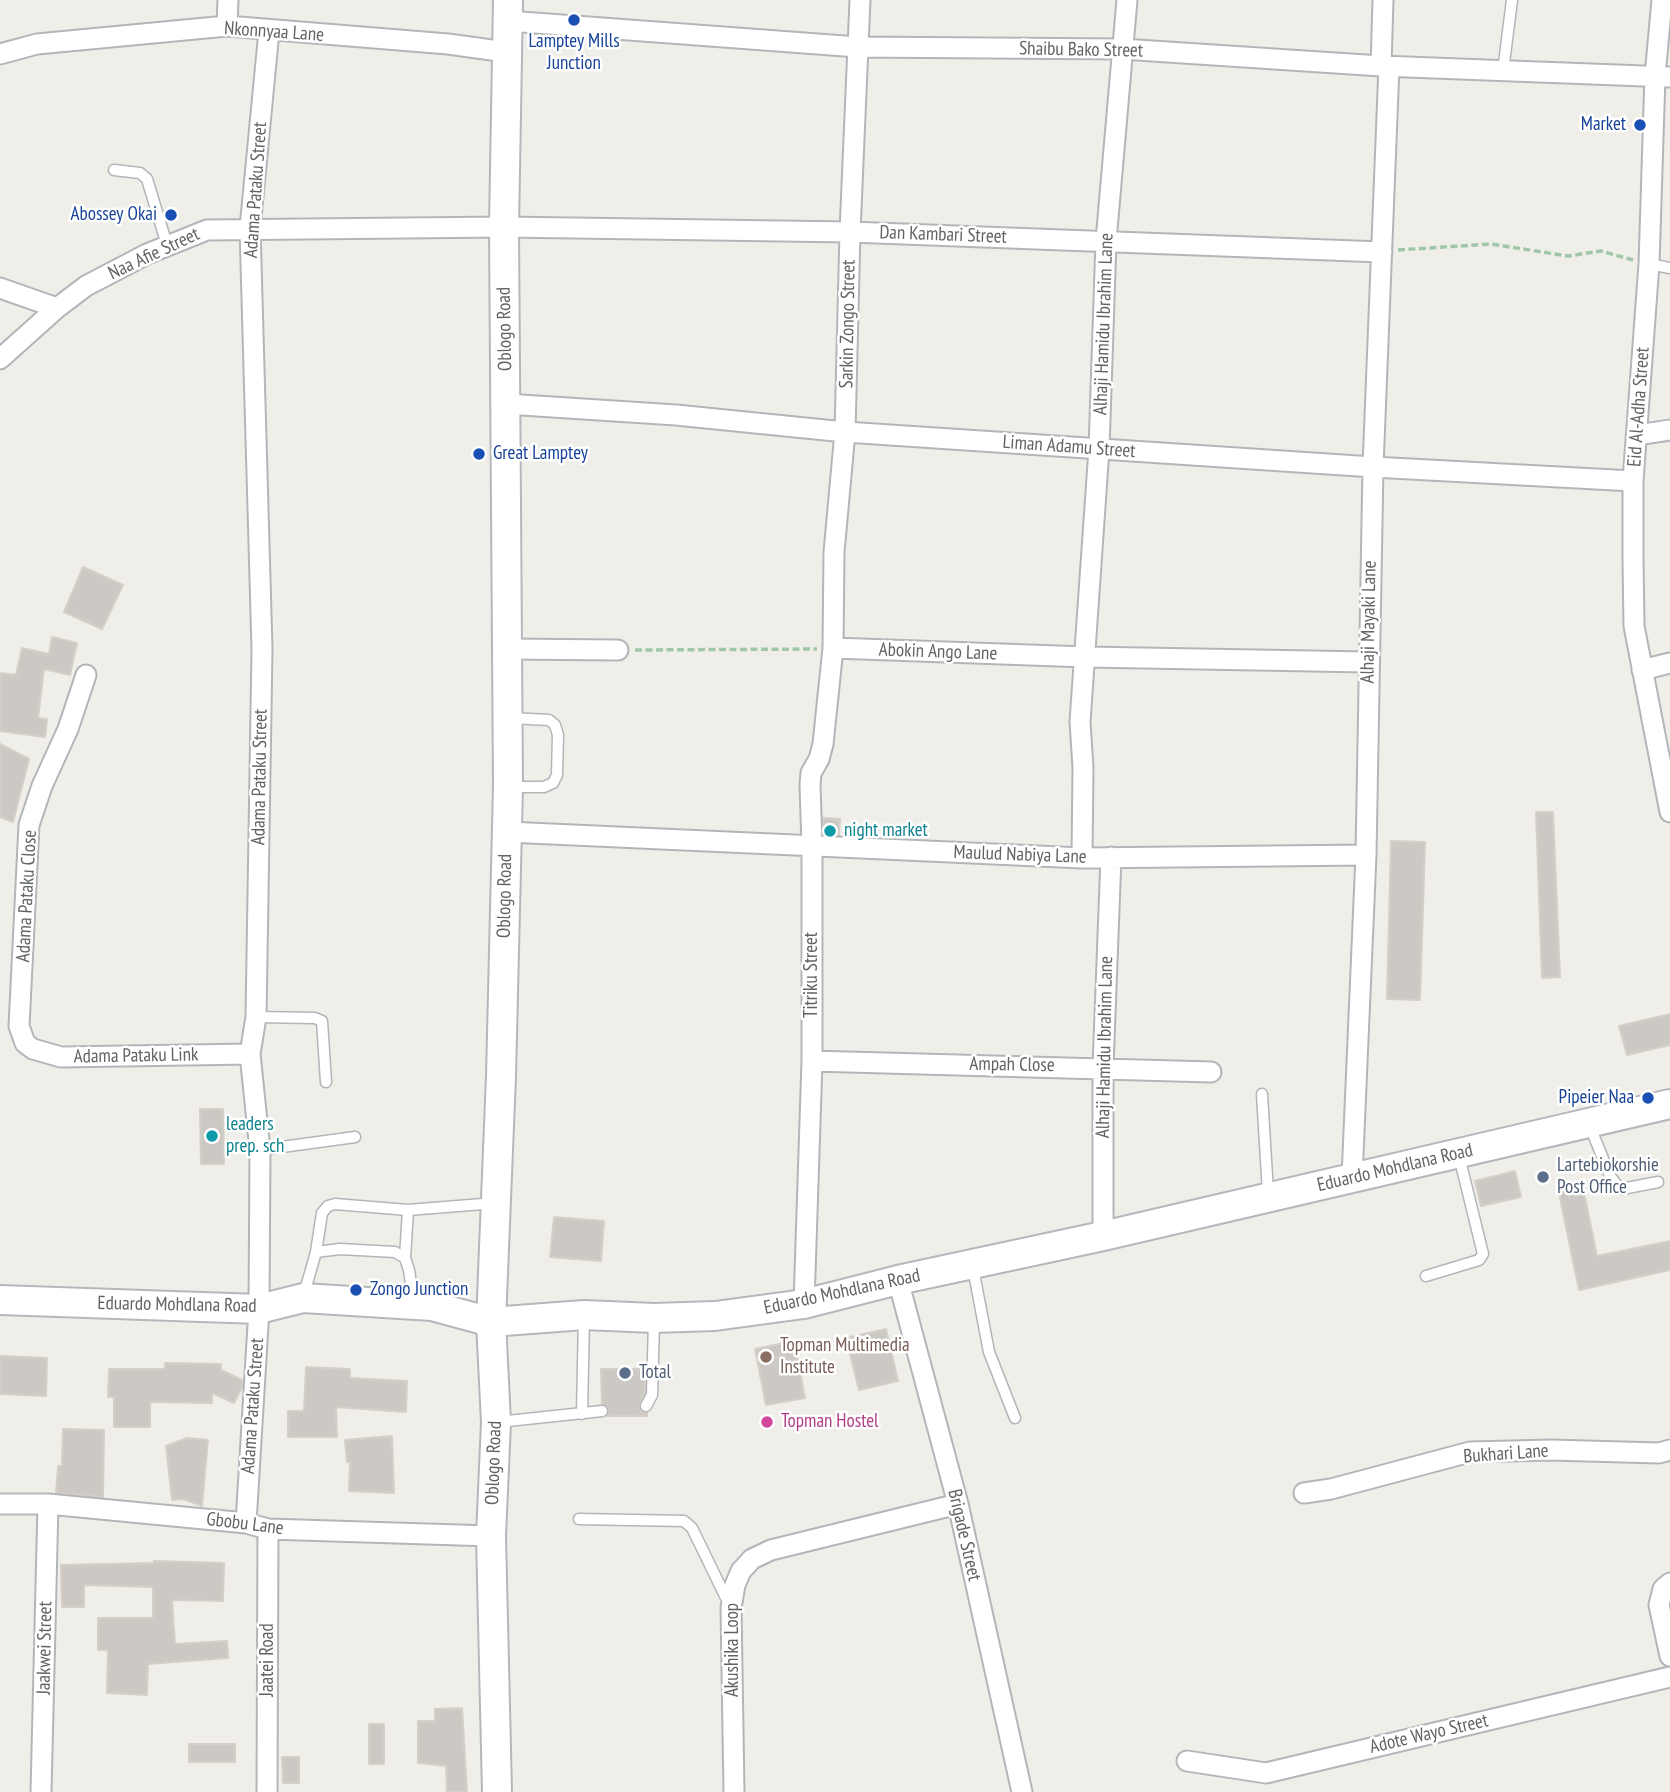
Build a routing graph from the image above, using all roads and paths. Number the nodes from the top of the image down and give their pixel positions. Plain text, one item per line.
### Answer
1 (228, 0) edge
2 (860, 0) edge
3 (1127, 0) edge
4 (1383, 0) edge
5 (1512, 0) edge
6 (1662, 0) edge
7 (508, 11) edge
8 (226, 26) junction
9 (268, 31) junction
10 (858, 47) junction
11 (1122, 50) junction
12 (506, 52) junction
13 (0, 54) edge
14 (1385, 66) junction
15 (1503, 71) junction
16 (1663, 77) edge
17 (114, 170) dead end
18 (504, 227) junction
19 (250, 228) junction
20 (850, 232) junction
21 (1106, 241) junction
22 (167, 245) junction
23 (1382, 252) junction
24 (1649, 264) junction
25 (1670, 268) edge
26 (0, 288) edge
27 (57, 308) junction
28 (0, 359) edge
29 (506, 404) junction
30 (1670, 430) edge
31 (845, 432) junction
32 (1637, 435) junction
33 (1099, 449) junction
34 (1373, 467) junction
35 (1633, 481) junction
36 (833, 648) junction
37 (507, 649) junction
38 (618, 650) joint
39 (1086, 657) junction
40 (1368, 662) junction
41 (1670, 663) edge
42 (1642, 670) junction
43 (86, 676) dead end
44 (508, 718) junction
45 (508, 786) junction
46 (1670, 812) edge
47 (507, 832) junction
48 (812, 846) junction
49 (1366, 855) junction
50 (1111, 857) junction
51 (1082, 858) junction
52 (256, 1017) junction
53 (25, 1043) joint
54 (250, 1054) junction
55 (812, 1061) junction
56 (1103, 1067) junction
57 (1211, 1072) dead end
58 (326, 1082) dead end
59 (1262, 1094) dead end
60 (1670, 1104) edge
61 (1589, 1123) junction
62 (355, 1137) dead end
63 (260, 1150) junction
64 (1458, 1153) junction
65 (1352, 1178) junction
66 (1658, 1182) dead end
67 (1269, 1197) junction
68 (495, 1203) junction
69 (408, 1210) junction
70 (1103, 1236) junction
71 (316, 1252) junction
72 (405, 1258) junction
73 (972, 1264) junction
74 (1426, 1276) dead end
75 (898, 1280) junction
76 (303, 1298) junction
77 (0, 1300) edge
78 (804, 1304) junction
79 (414, 1305) junction
80 (259, 1309) junction
81 (584, 1315) junction
82 (654, 1318) junction
83 (491, 1322) junction
84 (646, 1406) dead end
85 (602, 1411) dead end
86 (582, 1414) junction
87 (1015, 1418) dead end
88 (496, 1422) junction
89 (1670, 1451) edge
90 (1304, 1493) dead end
91 (0, 1504) edge
92 (48, 1504) junction
93 (958, 1504) junction
94 (579, 1519) dead end
95 (246, 1523) junction
96 (268, 1529) junction
97 (491, 1536) junction
98 (1670, 1583) edge
99 (731, 1608) junction
100 (1670, 1656) edge
101 (1670, 1677) edge
102 (1186, 1761) dead end
103 (41, 1792) edge
104 (267, 1792) edge
105 (497, 1792) edge
106 (734, 1792) edge
107 (1022, 1792) edge

1 - 8 street
2 - 10 street, Sarkin Zongo Street
3 - 11 street, Alhaji Hamidu Ibrahim Lane
4 - 14 street, Alhaji Mayaki Lane
5 - 15 lane
6 - 16 street, Eid Al-Adha Street
7 - 10 street, Shaibu Bako Street
7 - 12 main road, Oblogo Road
8 - 9 street, Nkonnyaa Lane
8 - 13 street, Nkonnyaa Lane
9 - 12 street, Nkonnyaa Lane
9 - 19 street, Adama Pataku Street
10 - 11 street, Shaibu Bako Street
10 - 20 street, Sarkin Zongo Street
11 - 14 street, Shaibu Bako Street
11 - 21 street, Alhaji Hamidu Ibrahim Lane
12 - 18 main road, Oblogo Road
14 - 15 street, Shaibu Bako Street
14 - 23 street, Alhaji Mayaki Lane
15 - 16 street, Shaibu Bako Street
16 - 24 street, Eid Al-Adha Street
17 - 22 lane
18 - 19 street, Naa Afie Street
18 - 20 street, Dan Kambari Street
18 - 29 main road, Oblogo Road
19 - 22 street, Naa Afie Street
19 - 52 street, Adama Pataku Street
20 - 21 street, Dan Kambari Street
20 - 31 street, Sarkin Zongo Street
21 - 23 street, Dan Kambari Street
21 - 33 street, Alhaji Hamidu Ibrahim Lane
22 - 27 street, Naa Afie Street
23 - 24 path
23 - 34 street, Alhaji Mayaki Lane
24 - 25 lane
24 - 32 street, Eid Al-Adha Street
26 - 27 street
27 - 28 street, Naa Afie Street
29 - 31 street, Liman Adamu Street
29 - 37 main road, Oblogo Road
30 - 32 street
31 - 33 street, Liman Adamu Street
31 - 36 street, Sarkin Zongo Street
32 - 35 street, Eid Al-Adha Street
33 - 34 street, Liman Adamu Street
33 - 39 street, Alhaji Hamidu Ibrahim Lane
34 - 35 street, Liman Adamu Street
34 - 40 street, Alhaji Mayaki Lane
35 - 42 street, Eid Al-Adha Street
36 - 38 path
36 - 39 street, Abokin Ango Lane
36 - 48 street, Titriku Street
37 - 38 street
37 - 44 main road, Oblogo Road
39 - 40 street, Abokin Ango Lane
39 - 51 street, Alhaji Hamidu Ibrahim Lane
40 - 49 street, Alhaji Mayaki Lane
41 - 42 street
42 - 46 street, Eid Al-Adha Street
43 - 53 street, Adama Pataku Close
44 - 45 main road, Oblogo Road
44 - 45 lane
45 - 47 main road, Oblogo Road
47 - 48 street, Maulud Nabiya Lane
47 - 68 main road, Oblogo Road
48 - 51 street, Maulud Nabiya Lane
48 - 55 street, Titriku Street
49 - 50 street, Maulud Nabiya Lane
49 - 65 street, Alhaji Mayaki Lane
50 - 51 street, Maulud Nabiya Lane
50 - 56 street, Alhaji Hamidu Ibrahim Lane
52 - 54 street, Adama Pataku Street
52 - 58 lane
53 - 54 street, Adama Pataku Link
54 - 63 street, Adama Pataku Street
55 - 56 street, Ampah Close
55 - 78 street, Titriku Street
56 - 57 street, Ampah Close
56 - 70 street, Alhaji Hamidu Ibrahim Lane
59 - 67 lane
60 - 61 main road, Eduardo Mohdlana Road
61 - 64 main road, Eduardo Mohdlana Road
61 - 66 lane
62 - 63 lane
63 - 80 street, Adama Pataku Street
64 - 65 main road, Eduardo Mohdlana Road
64 - 74 lane
65 - 67 main road, Eduardo Mohdlana Road
67 - 70 main road, Eduardo Mohdlana Road
68 - 69 lane
68 - 83 main road, Oblogo Road
69 - 71 lane
69 - 72 lane
70 - 73 main road, Eduardo Mohdlana Road
71 - 72 lane
71 - 76 lane
72 - 79 lane
73 - 75 main road, Eduardo Mohdlana Road
73 - 87 lane
75 - 78 main road, Eduardo Mohdlana Road
75 - 93 street, Brigade Street
76 - 79 main road, Eduardo Mohdlana Road
76 - 80 main road, Eduardo Mohdlana Road
77 - 80 main road, Eduardo Mohdlana Road
78 - 82 main road, Eduardo Mohdlana Road
79 - 83 main road, Eduardo Mohdlana Road
80 - 95 street, Adama Pataku Street
81 - 82 main road, Eduardo Mohdlana Road
81 - 83 main road, Eduardo Mohdlana Road
81 - 86 lane
82 - 84 lane
83 - 88 main road, Oblogo Road
85 - 86 lane
86 - 88 lane
88 - 97 main road, Oblogo Road
89 - 90 street, Bukhari Lane
91 - 92 street, Gbobu Lane
92 - 95 street, Gbobu Lane
92 - 103 street, Jaakwei Street
93 - 99 street, Akushika Loop
93 - 107 street, Brigade Street
94 - 99 lane
95 - 96 street, Gbobu Lane
96 - 97 street, Gbobu Lane
96 - 104 street, Jaatei Road
97 - 105 main road, Oblogo Road
98 - 100 street
99 - 106 street, Akushika Loop
101 - 102 street, Adote Wayo Street

